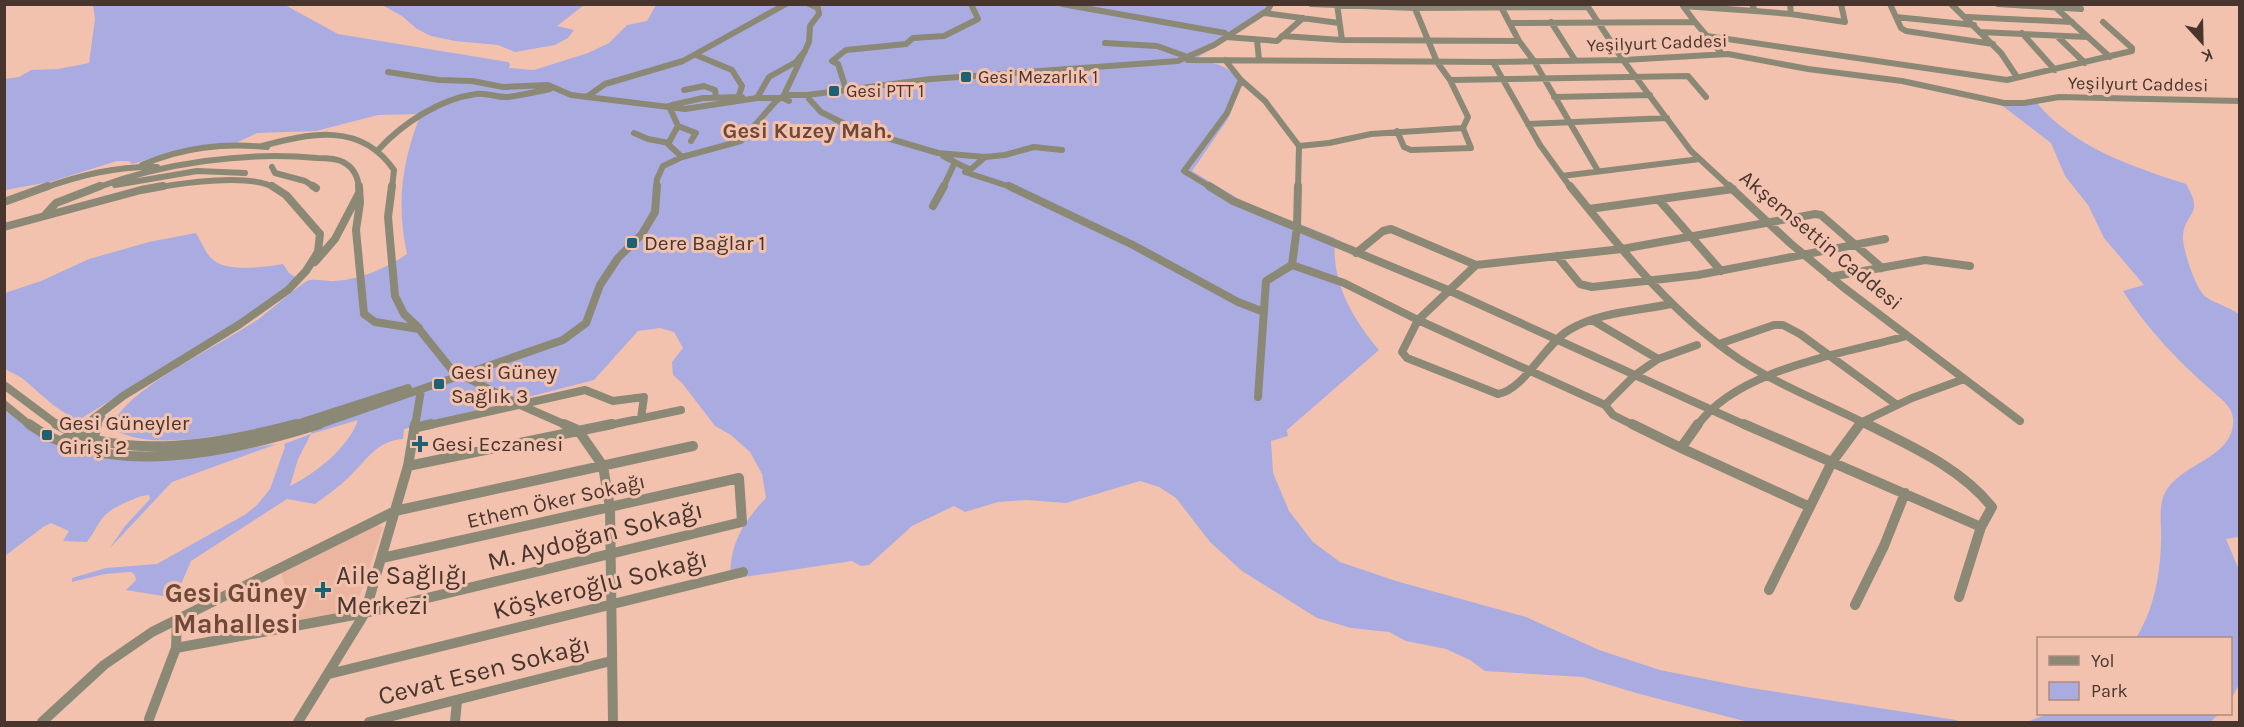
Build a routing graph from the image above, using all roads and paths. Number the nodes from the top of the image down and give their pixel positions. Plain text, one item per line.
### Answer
1 (786, 4) edge
2 (809, 4) edge
3 (971, 4) edge
4 (1062, 4) edge
5 (1266, 4) edge
6 (1271, 4) edge
7 (1311, 4) edge
8 (1752, 4) edge
9 (1790, 4) edge
10 (1841, 4) edge
11 (1890, 4) edge
12 (1951, 4) edge
13 (1998, 4) edge
14 (1683, 5) edge
15 (2021, 5) edge
16 (1337, 6) edge
17 (1414, 6) edge
18 (1500, 6) edge
19 (1542, 6) edge
20 (1587, 6) edge
21 (1716, 6) edge
22 (2055, 7) junction
23 (2081, 9) dead end
24 (1755, 11) junction
25 (1264, 13) junction
26 (1791, 14) junction
27 (1896, 17) junction
28 (1303, 18) junction
29 (1966, 18) junction
30 (1339, 22) junction
31 (1551, 22) junction
32 (1596, 22) junction
33 (1695, 22) junction
34 (2072, 22) junction
35 (2103, 22) dead end
36 (1510, 23) junction
37 (1974, 25) junction
38 (1980, 32) junction
39 (2022, 33) junction
40 (1226, 35) junction
41 (1281, 36) junction
42 (1707, 36) junction
43 (2057, 36) junction
44 (2088, 37) junction
45 (1257, 40) junction
46 (1342, 40) junction
47 (1519, 41) junction
48 (1430, 42) junction
49 (1105, 43) dead end
50 (1993, 44) junction
51 (805, 51) junction
52 (1722, 54) junction
53 (696, 55) junction
54 (1185, 56) junction
55 (2110, 57) junction
56 (1225, 60) junction
57 (1259, 60) junction
58 (1575, 60) junction
59 (1623, 60) junction
60 (1178, 61) junction
61 (1534, 61) junction
62 (1437, 62) junction
63 (1493, 62) junction
64 (2085, 63) junction
65 (2055, 70) junction
66 (388, 72) dead end
67 (1636, 77) junction
68 (2017, 77) junction
69 (1502, 79) junction
70 (1544, 79) junction
71 (1241, 80) junction
72 (1450, 80) junction
73 (792, 82) junction
74 (556, 88) junction
75 (846, 89) junction
76 (684, 90) dead end
77 (834, 91) junction
78 (1650, 95) junction
79 (588, 96) junction
80 (717, 97) junction
81 (1554, 97) junction
82 (1706, 97) dead end
83 (758, 98) junction
84 (737, 99) junction
85 (790, 99) junction
86 (809, 99) junction
87 (2240, 100) edge
88 (669, 106) junction
89 (1667, 118) junction
90 (1568, 121) junction
91 (1528, 124) junction
92 (678, 126) junction
93 (1463, 129) junction
94 (1397, 131) junction
95 (634, 133) dead end
96 (691, 141) dead end
97 (669, 143) junction
98 (262, 146) junction
99 (1299, 146) junction
100 (379, 149) junction
101 (1062, 150) dead end
102 (938, 153) junction
103 (277, 154) junction
104 (682, 157) junction
105 (985, 157) junction
106 (1700, 159) junction
107 (955, 162) junction
108 (141, 166) junction
109 (272, 167) dead end
110 (160, 168) junction
111 (967, 168) junction
112 (1598, 171) junction
113 (245, 173) dead end
114 (1562, 176) junction
115 (154, 183) junction
116 (108, 184) junction
117 (316, 188) dead end
118 (1733, 189) junction
119 (360, 192) junction
120 (1659, 200) junction
121 (4, 202) edge
122 (933, 206) dead end
123 (1589, 209) junction
124 (46, 214) junction
125 (30, 219) junction
126 (1768, 222) junction
127 (4, 227) edge
128 (1297, 227) junction
129 (4, 234) edge
130 (1690, 238) junction
131 (1885, 239) dead end
132 (1855, 245) junction
133 (1622, 249) junction
134 (1356, 253) junction
135 (1804, 255) junction
136 (1557, 256) junction
137 (1292, 265) junction
138 (1476, 265) junction
139 (1970, 266) dead end
140 (308, 268) junction
141 (1882, 268) junction
142 (1721, 271) junction
143 (1830, 277) junction
144 (1649, 281) junction
145 (1448, 290) junction
146 (1671, 304) junction
147 (1264, 312) junction
148 (1418, 320) junction
149 (1592, 320) junction
150 (419, 329) junction
151 (1907, 336) junction
152 (1555, 339) junction
153 (1719, 344) junction
154 (1697, 345) dead end
155 (1830, 356) junction
156 (1658, 358) junction
157 (1528, 368) junction
158 (1635, 375) junction
159 (1765, 375) junction
160 (461, 376) junction
161 (1964, 379) junction
162 (4, 385) edge
163 (421, 390) junction
164 (1258, 397) dead end
165 (4, 404) edge
166 (518, 404) junction
167 (1605, 405) junction
168 (1897, 405) junction
169 (1709, 409) junction
170 (681, 410) dead end
171 (103, 413) junction
172 (641, 418) junction
173 (2020, 421) dead end
174 (1862, 422) junction
175 (414, 428) junction
176 (578, 430) junction
177 (73, 433) junction
178 (94, 438) junction
179 (60, 442) junction
180 (693, 446) dead end
181 (1681, 448) junction
182 (1832, 462) junction
183 (408, 466) junction
184 (603, 466) junction
185 (1905, 493) junction
186 (1810, 507) junction
187 (610, 508) junction
188 (395, 511) junction
189 (742, 522) joint
190 (1982, 527) junction
191 (612, 555) junction
192 (382, 558) junction
193 (743, 572) dead end
194 (1769, 590) dead end
195 (1959, 597) dead end
196 (612, 603) junction
197 (1855, 605) dead end
198 (365, 613) junction
199 (177, 619) junction
200 (176, 648) junction
201 (611, 661) junction
202 (329, 674) junction
203 (457, 701) junction
204 (149, 719) dead end
205 (42, 723) edge
206 (298, 723) edge
207 (369, 723) edge
208 (455, 723) edge
209 (613, 723) edge

1 - 53 street
2 - 51 street
3 - 75 street
4 - 40 street
5 - 40 street
6 - 25 street
7 - 16 street
8 - 24 street
9 - 26 street
10 - 26 street
11 - 27 street
12 - 29 street
13 - 15 street
14 - 21 street
14 - 33 street
15 - 22 street
16 - 17 street
16 - 30 street
17 - 18 street
17 - 48 street
18 - 19 street
18 - 36 street
19 - 20 street
20 - 32 street, Akşemsettin Caddesi
21 - 24 street
22 - 23 street
22 - 34 street
24 - 26 street
25 - 28 street
25 - 40 street
27 - 37 street
27 - 50 street
28 - 30 street
28 - 41 street
29 - 34 street
29 - 37 street
30 - 46 street
31 - 32 street
31 - 36 street
31 - 58 street
32 - 33 street
32 - 59 street, Akşemsettin Caddesi
33 - 42 street
34 - 44 street
35 - 55 street
36 - 47 street
37 - 38 street
38 - 39 street
38 - 50 street
39 - 43 street
39 - 65 street
40 - 45 street
40 - 54 street
40 - 60 street
41 - 45 street
41 - 46 street
42 - 52 street
42 - 68 street
43 - 44 street
43 - 64 street
44 - 55 street
45 - 57 street
46 - 48 street
47 - 48 street
47 - 61 street
48 - 62 street
49 - 54 street
50 - 68 street
51 - 73 street
51 - 83 street
52 - 59 street, Yeşilyurt Caddesi
52 - 87 street, Yeşilyurt Caddesi
53 - 79 street
53 - 84 street
54 - 60 street
55 - 64 street
56 - 57 street, Yeşilyurt Caddesi
56 - 60 street, Yeşilyurt Caddesi
56 - 71 street
57 - 62 street, Yeşilyurt Caddesi
58 - 59 street, Yeşilyurt Caddesi
58 - 61 street, Yeşilyurt Caddesi
59 - 67 street, Akşemsettin Caddesi
60 - 75 street, Yeşilyurt Caddesi
61 - 63 street, Yeşilyurt Caddesi
61 - 70 street
62 - 63 street, Yeşilyurt Caddesi
62 - 72 street
63 - 69 street
64 - 65 street
65 - 68 street
66 - 74 street
67 - 70 street
67 - 78 street, Akşemsettin Caddesi
67 - 82 street
69 - 70 street
69 - 72 street
69 - 91 street
70 - 81 street
71 - 99 street
71 - 128 street
72 - 93 street
73 - 85 street
73 - 85 street
74 - 79 street
74 - 100 street
75 - 77 street, Yeşilyurt Caddesi
76 - 80 street
77 - 85 street, Yeşilyurt Caddesi
77 - 86 street
78 - 81 street
78 - 89 street, Akşemsettin Caddesi
79 - 88 street
80 - 84 street
80 - 88 street
81 - 90 street
83 - 84 street
83 - 85 street
84 - 88 street
85 - 86 street
85 - 104 street, Yeşilyurt Caddesi
86 - 102 street
88 - 92 street
89 - 90 street
89 - 106 street, Akşemsettin Caddesi
90 - 91 street
90 - 112 street
91 - 114 street
92 - 96 street
92 - 97 street
93 - 94 street
93 - 94 street
94 - 99 street
95 - 97 street
97 - 104 street
98 - 100 street
98 - 103 street
98 - 108 street
99 - 128 street
100 - 150 street
101 - 105 street
102 - 105 street
102 - 107 street
103 - 110 street
103 - 119 street
104 - 160 street
105 - 111 street
106 - 112 street
106 - 118 street, Akşemsettin Caddesi
107 - 111 street
107 - 122 street
108 - 110 street
108 - 121 street
109 - 117 street
110 - 116 street
111 - 147 street
112 - 114 street
113 - 115 street
114 - 123 street
115 - 116 street
115 - 124 street
115 - 140 street
116 - 124 street
118 - 120 street
118 - 126 street, Akşemsettin Caddesi
119 - 140 street
119 - 150 street
120 - 123 street
120 - 130 street
123 - 133 street
124 - 125 street
125 - 127 street
125 - 129 street
126 - 130 street
126 - 132 street
126 - 135 street, Akşemsettin Caddesi
128 - 134 street
128 - 137 street
130 - 133 street
130 - 142 street
131 - 132 street
132 - 135 street
132 - 141 street
133 - 136 street
133 - 144 street
134 - 138 street
134 - 145 street
135 - 142 street
135 - 143 street, Akşemsettin Caddesi
136 - 138 street
136 - 144 street
137 - 147 street
137 - 148 street
138 - 145 street
139 - 141 street
140 - 171 street
141 - 143 street
142 - 144 street
143 - 151 street, Akşemsettin Caddesi
144 - 146 street
145 - 148 street
145 - 152 street
146 - 149 street
146 - 153 street
147 - 164 street
148 - 157 street
148 - 157 street
149 - 152 street
149 - 156 street
150 - 160 street
151 - 155 street
151 - 161 street, Akşemsettin Caddesi
152 - 157 street
152 - 158 street
153 - 155 street
153 - 159 street
154 - 156 street
155 - 159 street
155 - 168 street
156 - 158 street
157 - 167 street
158 - 167 street
158 - 169 street
159 - 169 street
159 - 174 street
160 - 163 street
160 - 166 street
160 - 178 street
161 - 168 street
161 - 173 street, Akşemsettin Caddesi
162 - 177 street
163 - 175 street
163 - 179 street
165 - 179 street
166 - 172 street
166 - 175 street
166 - 176 street
167 - 181 street
168 - 174 street
169 - 181 street
169 - 182 street
170 - 172 street
171 - 177 street
171 - 178 street
172 - 176 street
174 - 182 street
174 - 190 street
175 - 183 street
176 - 183 street
176 - 184 street
177 - 178 street
177 - 179 street
180 - 184 street
181 - 186 street
182 - 185 street
182 - 186 street
183 - 188 street
184 - 187 street
184 - 188 street
185 - 190 street
185 - 197 street
186 - 194 street
187 - 189 street, Ethem Öker Sokağı
187 - 191 street
187 - 192 street, Ethem Öker Sokağı
188 - 192 street
188 - 199 street
189 - 191 street, M. Aydoğan Sokağı
190 - 195 street
191 - 196 street
191 - 198 street, M. Aydoğan Sokağı
192 - 198 street
193 - 196 street, Köşkeroğlu Sokağı
196 - 201 street
196 - 202 street, Köşkeroğlu Sokağı
198 - 200 street, M. Aydoğan Sokağı
198 - 202 street
199 - 200 street
199 - 205 street
200 - 204 street
201 - 203 street, Cevat Esen Sokağı
201 - 209 street
202 - 206 street
203 - 207 street, Cevat Esen Sokağı
203 - 208 street

